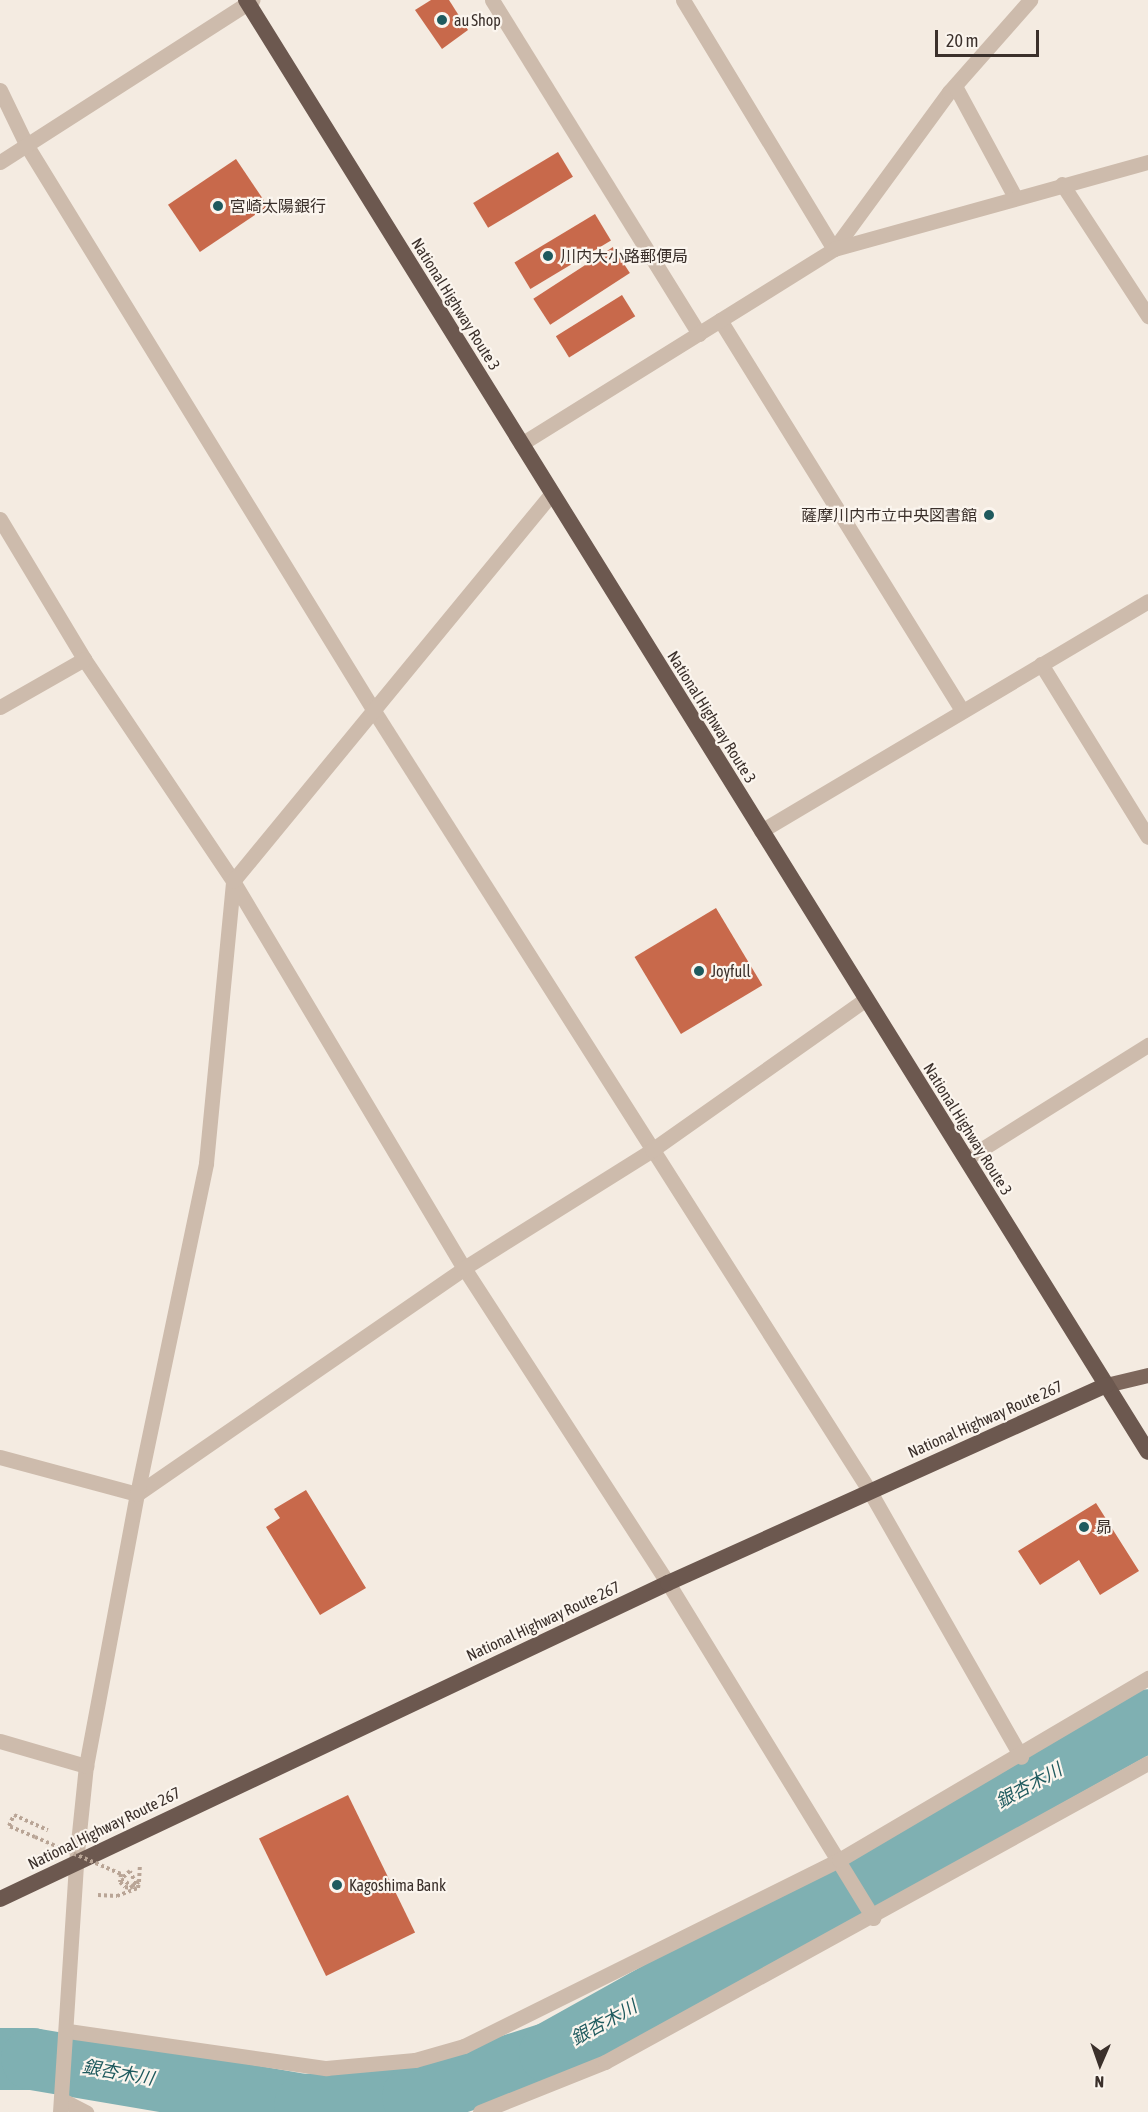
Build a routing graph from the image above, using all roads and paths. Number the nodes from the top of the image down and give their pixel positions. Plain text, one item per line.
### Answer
1 (492, 0) edge
2 (683, 0) edge
3 (1029, 0) edge
4 (249, 1) edge
5 (952, 89) junction
6 (0, 90) edge
7 (27, 146) junction
8 (0, 162) edge
9 (1148, 162) edge
10 (1062, 184) junction
11 (1014, 195) junction
12 (834, 249) junction
13 (1148, 316) edge
14 (720, 321) junction
15 (699, 334) junction
16 (521, 444) junction
17 (552, 493) junction
18 (0, 519) edge
19 (1148, 601) edge
20 (84, 659) junction
21 (1041, 664) junction
22 (0, 707) edge
23 (962, 710) junction
24 (374, 711) junction
25 (761, 831) junction
26 (1146, 831) edge
27 (233, 880) junction
28 (866, 999) junction
29 (1148, 1045) edge
30 (652, 1150) junction
31 (966, 1159) junction
32 (464, 1268) junction
33 (1148, 1375) edge
34 (1106, 1385) junction
35 (1148, 1452) edge
36 (0, 1457) edge
37 (869, 1490) junction
38 (137, 1494) junction
39 (668, 1583) junction
40 (1148, 1678) edge
41 (0, 1741) edge
42 (1021, 1757) junction
43 (1148, 1763) edge
44 (86, 1766) junction
45 (48, 1830) dead end
46 (76, 1862) junction
47 (140, 1864) dead end
48 (842, 1865) junction
49 (139, 1882) junction
50 (91, 1895) dead end
51 (0, 1899) edge
52 (870, 1912) junction
53 (68, 2037) junction
54 (63, 2102) edge
55 (86, 2112) edge
56 (480, 2112) edge

1 - 15 street
2 - 12 street
3 - 5 street
4 - 7 street
4 - 16 highway, National Highway Route 3
5 - 11 street
5 - 12 street
6 - 7 street
7 - 8 street
7 - 24 street
9 - 10 street
10 - 11 street
10 - 13 street
11 - 12 street
12 - 14 street
14 - 15 street
14 - 23 street
15 - 16 street
16 - 17 highway, National Highway Route 3
17 - 24 street
17 - 25 highway, National Highway Route 3
18 - 20 street
19 - 21 street
20 - 22 street
20 - 27 street
21 - 23 street
21 - 26 street
23 - 25 street
24 - 27 street
24 - 30 street
25 - 28 highway, National Highway Route 3
27 - 32 street
27 - 38 street
28 - 30 street
28 - 31 highway, National Highway Route 3
29 - 31 street
30 - 32 street
30 - 37 street
31 - 34 highway, National Highway Route 3
32 - 38 street
32 - 39 street
33 - 34 main road
34 - 35 highway, National Highway Route 3
34 - 37 highway, National Highway Route 267
36 - 38 street
37 - 39 highway, National Highway Route 267
37 - 42 street
38 - 44 street
39 - 46 highway, National Highway Route 267
39 - 48 street
40 - 42 street
41 - 44 street
42 - 48 street
43 - 52 street
44 - 46 street
45 - 49 path, bridge
46 - 51 highway, National Highway Route 267
46 - 53 street
47 - 49 path
48 - 52 street
48 - 53 street
49 - 50 path
52 - 56 street
53 - 54 street
54 - 55 street

